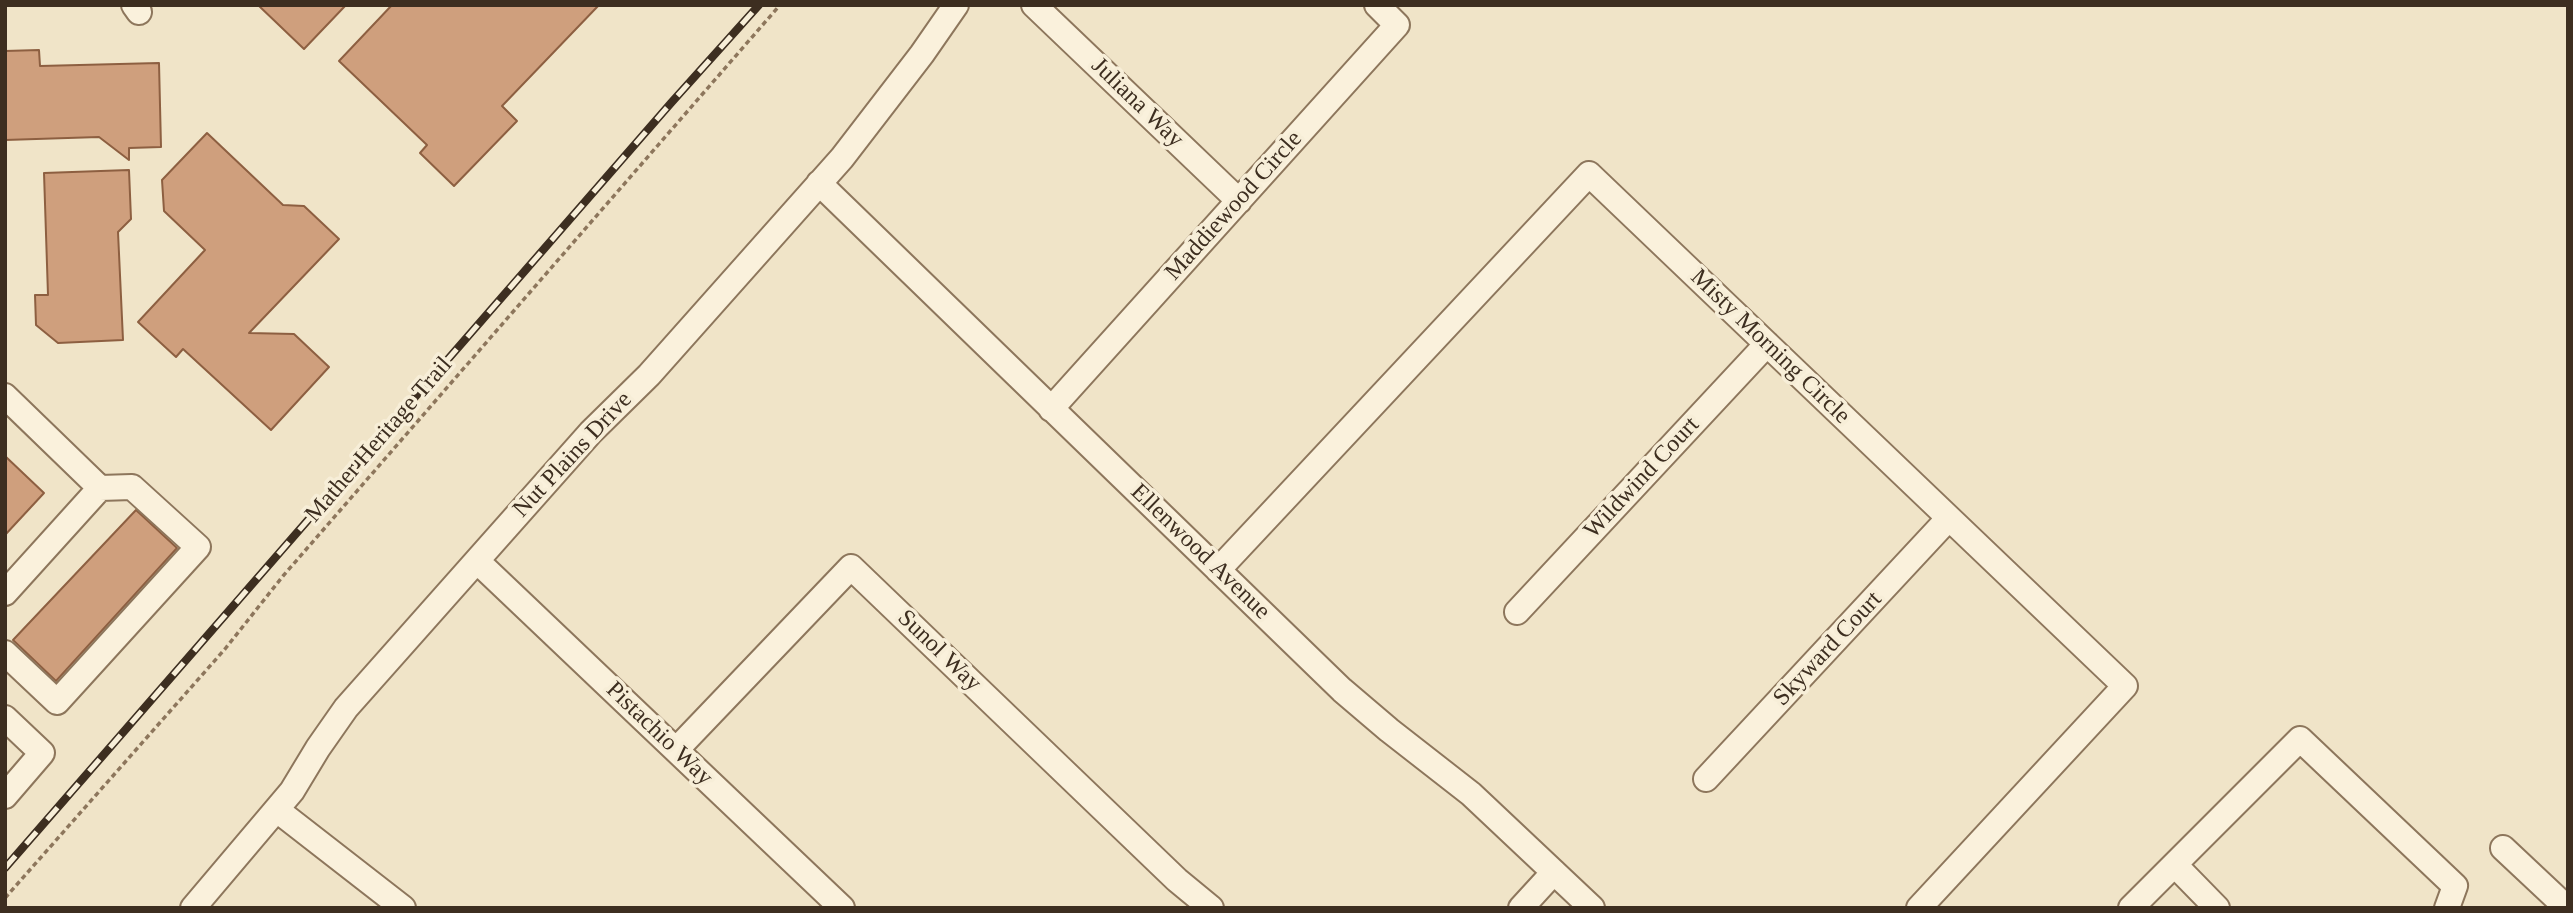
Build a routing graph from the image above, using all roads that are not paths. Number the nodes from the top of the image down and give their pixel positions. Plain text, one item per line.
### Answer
1 (956, 5) edge
2 (1034, 5) edge
3 (1377, 5) edge
4 (819, 183) junction
5 (1239, 201) junction
6 (1767, 344) junction
7 (1051, 409) junction
8 (10, 410) edge
9 (100, 488) junction
10 (1949, 518) junction
11 (477, 561) junction
12 (1218, 570) junction
13 (5, 593) edge
14 (1517, 612) dead end
15 (5, 653) edge
16 (5, 718) edge
17 (676, 750) junction
18 (1706, 779) dead end
19 (5, 796) edge
20 (277, 810) junction
21 (2503, 848) dead end
22 (2175, 864) junction
23 (1555, 872) junction
24 (194, 908) edge
25 (403, 908) edge
26 (842, 908) edge
27 (1211, 908) edge
28 (1521, 908) edge
29 (1592, 908) edge
30 (1919, 908) edge
31 (2131, 908) edge
32 (2217, 908) edge
33 (2447, 908) edge
34 (2567, 908) edge

1 - 4 street, Nut Plains Drive
2 - 5 street, Juliana Way
3 - 5 street, Maddiewood Circle
4 - 7 street, Ellenwood Avenue
4 - 11 street, Nut Plains Drive
5 - 7 street, Maddiewood Circle
6 - 10 street, Misty Morning Circle
6 - 12 street, Misty Morning Circle
6 - 14 street, Wildwind Court
7 - 12 street, Ellenwood Avenue
8 - 9 street
9 - 13 street
9 - 15 street
10 - 18 street, Skyward Court
10 - 30 street, Misty Morning Circle
11 - 17 street, Pistachio Way
11 - 20 street, Nut Plains Drive
12 - 23 street, Ellenwood Avenue
16 - 19 street
17 - 26 street, Pistachio Way
17 - 27 street, Sunol Way
20 - 24 street, Nut Plains Drive
20 - 25 street
21 - 34 street
22 - 31 street
22 - 32 street
22 - 33 street
23 - 28 street
23 - 29 street, Ellenwood Avenue

